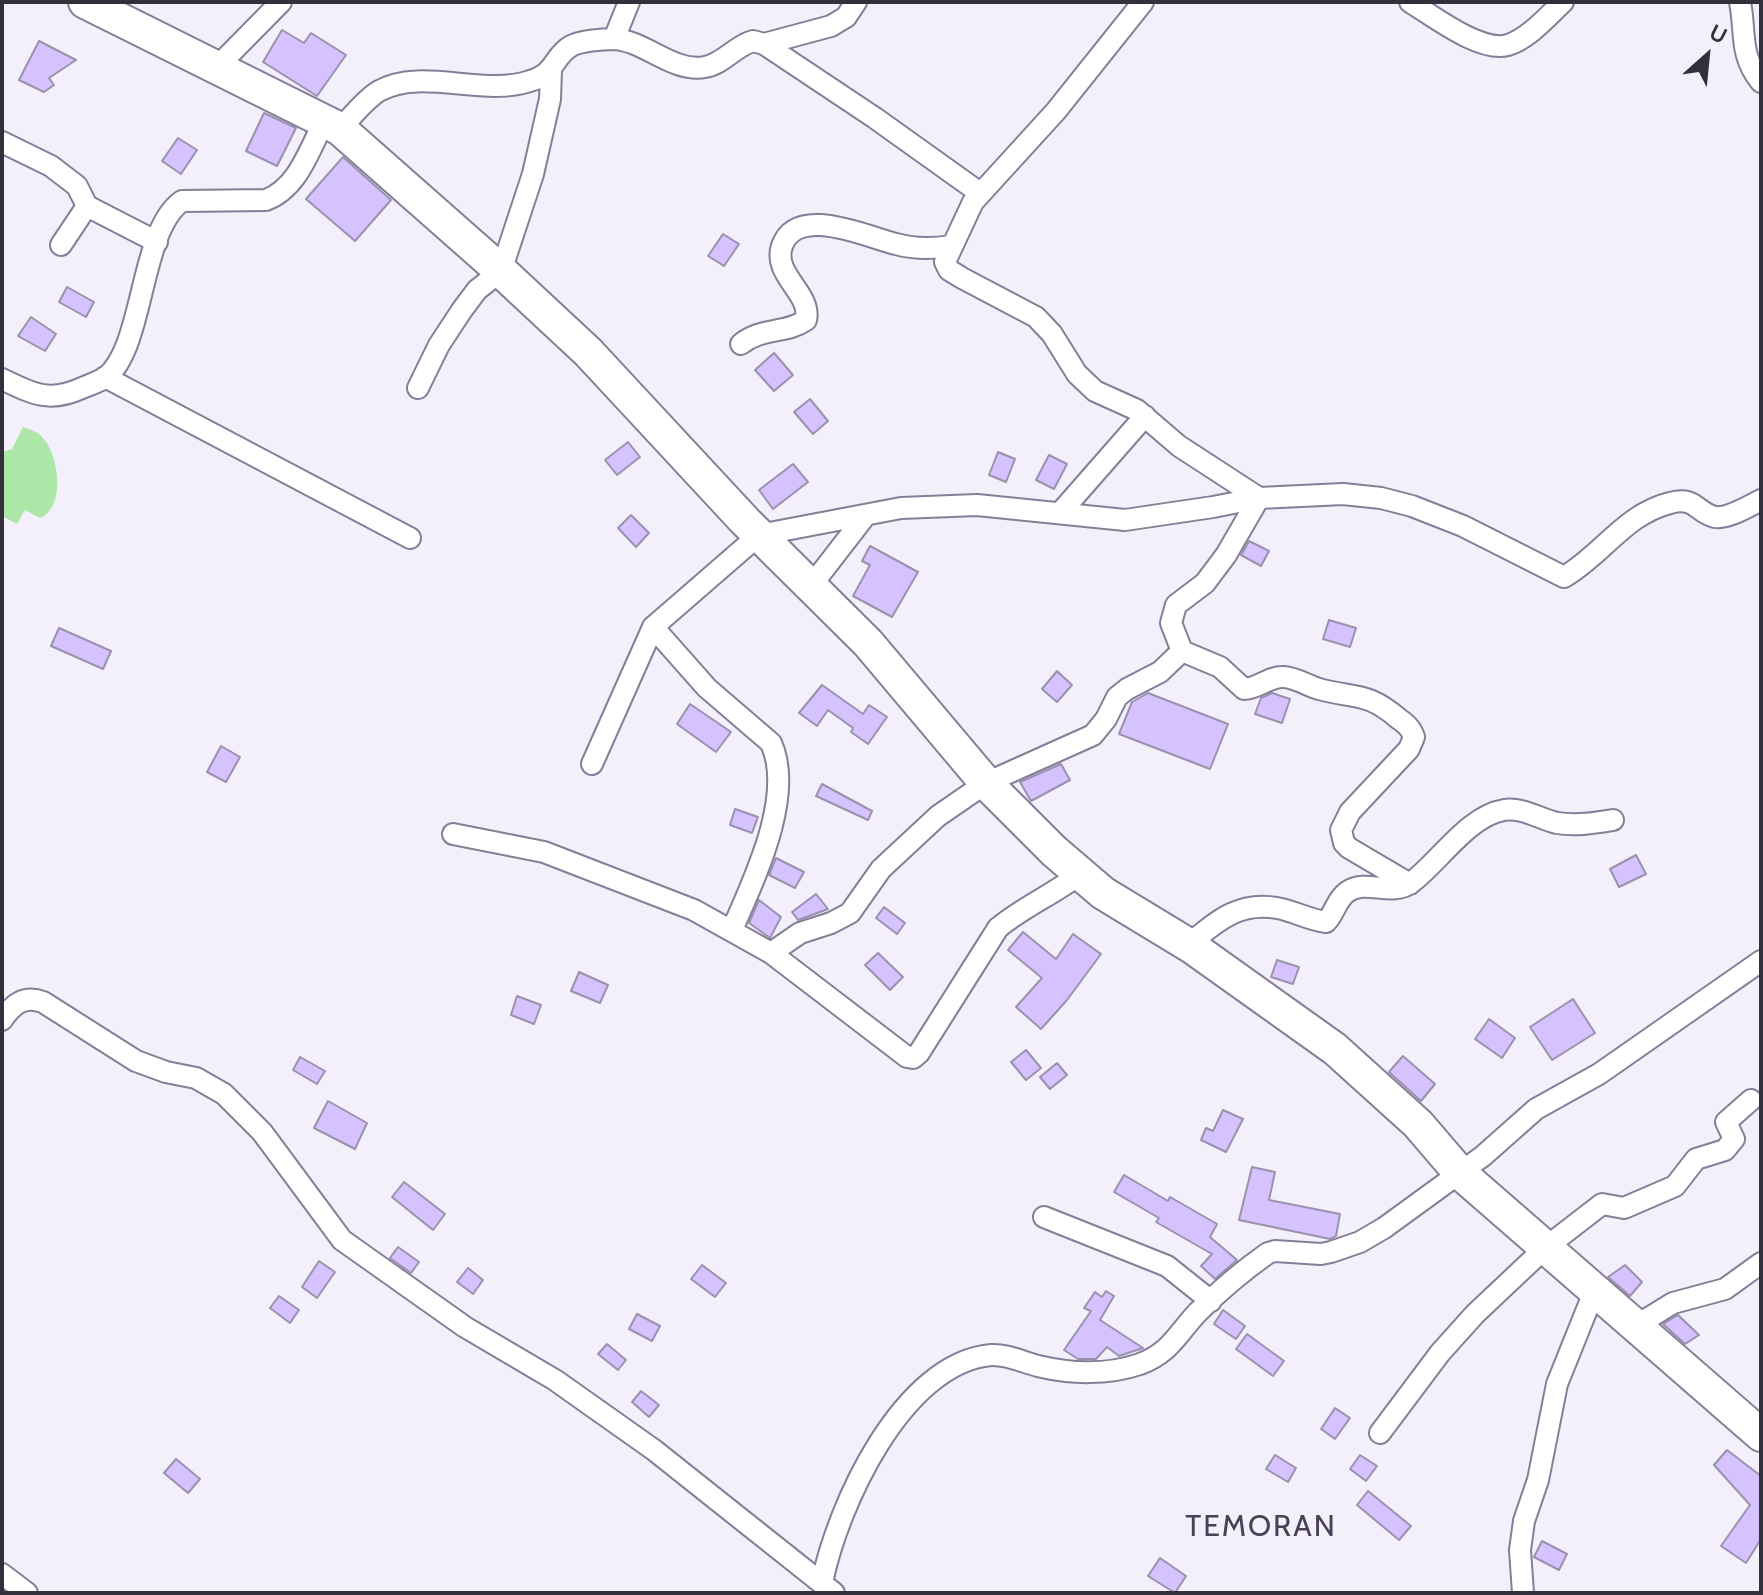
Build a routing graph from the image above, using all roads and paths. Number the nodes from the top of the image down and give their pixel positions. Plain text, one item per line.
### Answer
1 (85, 2) edge
2 (281, 2) edge
3 (629, 2) edge
4 (856, 2) edge
5 (1143, 2) edge
6 (1410, 2) edge
7 (1563, 2) edge
8 (1740, 2) edge
9 (614, 39) junction
10 (764, 44) junction
11 (217, 67) junction
12 (551, 71) junction
13 (1761, 82) edge
14 (332, 126) junction
15 (2, 142) edge
16 (980, 193) junction
17 (87, 206) junction
18 (157, 242) junction
19 (61, 245) dead end
20 (951, 246) junction
21 (501, 271) junction
22 (741, 344) dead end
23 (105, 377) junction
24 (2, 379) edge
25 (418, 388) dead end
26 (1145, 416) junction
27 (1259, 498) junction
28 (1761, 500) edge
29 (1060, 513) junction
30 (866, 515) junction
31 (759, 535) junction
32 (410, 538) dead end
33 (811, 586) junction
34 (653, 627) junction
35 (1182, 651) junction
36 (592, 764) dead end
37 (986, 783) junction
38 (1613, 820) dead end
39 (453, 834) dead end
40 (1080, 874) junction
41 (1410, 884) junction
42 (732, 930) junction
43 (1188, 945) junction
44 (771, 953) junction
45 (1761, 961) edge
46 (2, 1020) edge
47 (1751, 1100) dead end
48 (1460, 1173) junction
49 (1044, 1217) dead end
50 (1545, 1248) junction
51 (1761, 1263) edge
52 (1594, 1292) junction
53 (1211, 1301) junction
54 (1634, 1327) junction
55 (1380, 1433) dead end
56 (1761, 1435) edge
57 (2, 1574) edge
58 (828, 1588) edge
59 (27, 1593) edge
60 (1523, 1593) edge

1 - 11 main road
2 - 11 street
3 - 9 street
4 - 10 street
5 - 16 street
6 - 7 street
8 - 13 street
9 - 10 street
9 - 12 street
10 - 16 street
11 - 14 main road
12 - 14 street
12 - 21 street
14 - 18 street
14 - 21 main road
15 - 17 street
16 - 20 street
17 - 18 street
17 - 19 street
18 - 23 street
20 - 22 street
20 - 26 street
21 - 25 street
21 - 31 main road
23 - 24 street
23 - 32 street
26 - 27 street
26 - 29 street
27 - 28 street
27 - 29 street
27 - 35 street
29 - 30 street
30 - 31 street
30 - 33 street
31 - 33 main road
31 - 34 street
33 - 37 main road
34 - 36 street
34 - 42 street
35 - 37 street
35 - 41 street
37 - 40 main road
37 - 44 street
38 - 41 street
39 - 42 street
40 - 43 main road
40 - 44 street
41 - 43 street
42 - 44 street
43 - 48 main road
45 - 48 street
46 - 58 street
47 - 50 street
48 - 50 main road
48 - 53 street
49 - 53 street
50 - 52 main road
50 - 55 street
51 - 54 street
52 - 54 main road
52 - 60 street
53 - 58 street
54 - 56 main road
57 - 59 street

